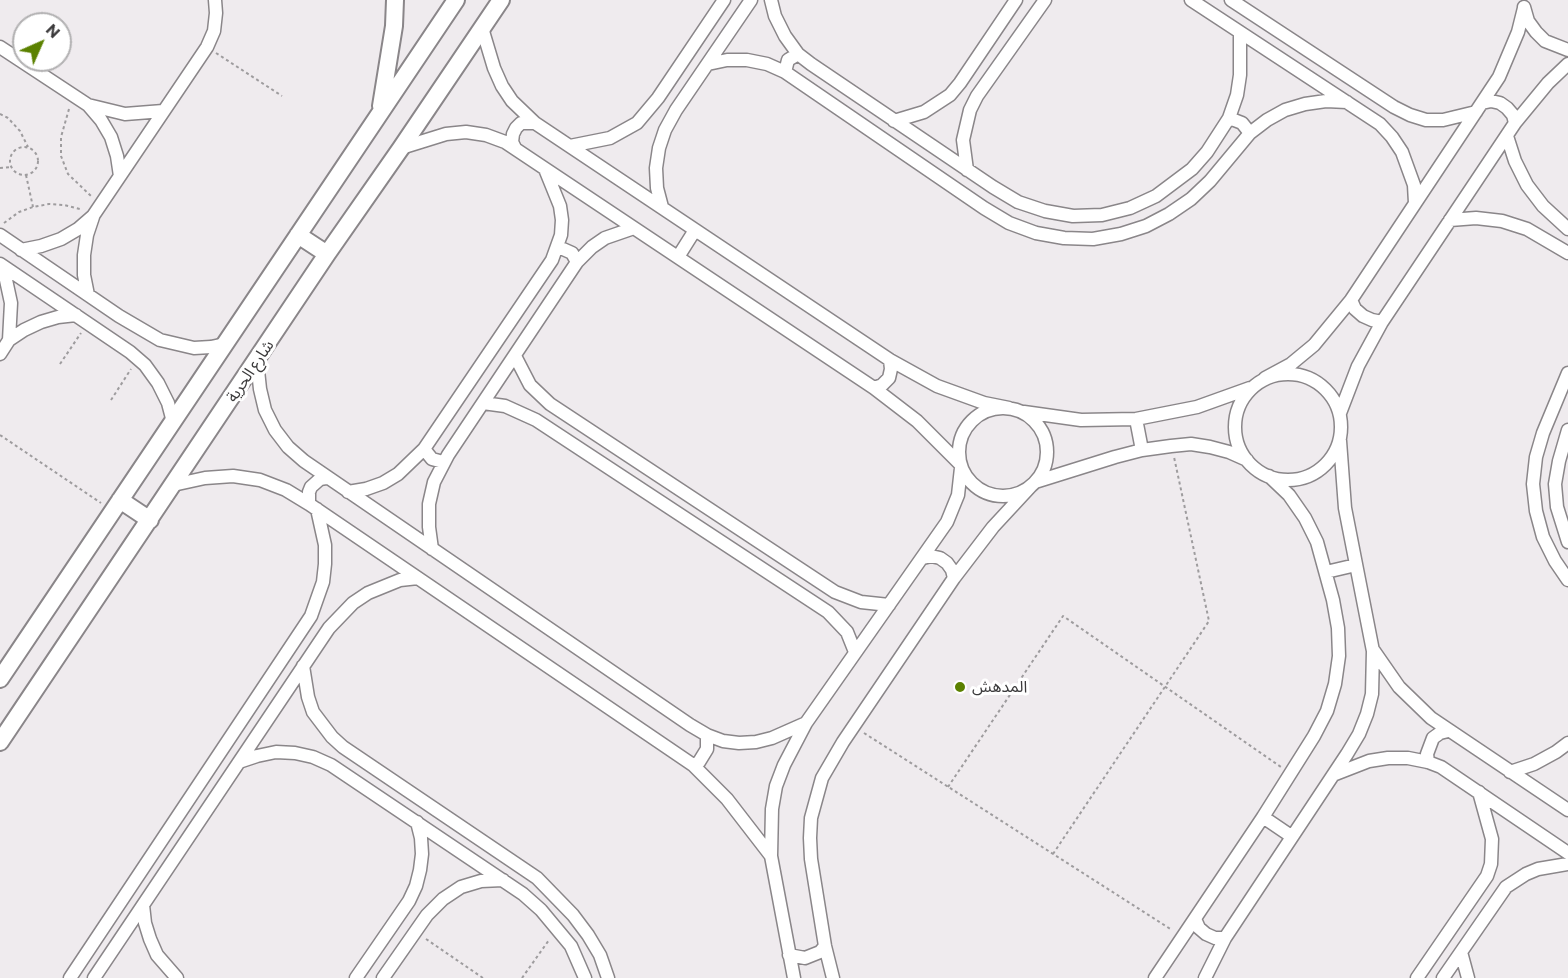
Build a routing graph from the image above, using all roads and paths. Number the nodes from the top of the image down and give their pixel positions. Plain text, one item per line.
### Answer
1 (215, 0) edge
2 (395, 0) edge
3 (456, 0) edge
4 (501, 0) edge
5 (724, 0) edge
6 (751, 0) edge
7 (771, 0) edge
8 (1016, 0) edge
9 (1044, 0) edge
10 (1191, 0) edge
11 (1231, 0) edge
12 (1523, 3) edge
13 (482, 28) junction
14 (1240, 32) junction
15 (0, 47) edge
16 (207, 47) junction
17 (1568, 50) edge
18 (798, 54) junction
19 (708, 64) junction
20 (1568, 64) edge
21 (785, 72) junction
22 (960, 83) junction
23 (74, 95) junction
24 (282, 96) dead end
25 (977, 96) junction
26 (658, 98) junction
27 (1347, 102) junction
28 (88, 105) junction
29 (1394, 107) junction
30 (1479, 108) junction
31 (676, 110) junction
32 (163, 111) junction
33 (0, 114) edge
34 (380, 114) junction
35 (1229, 118) junction
36 (894, 121) junction
37 (535, 123) junction
38 (1515, 123) junction
39 (1380, 124) junction
40 (1250, 134) junction
41 (1507, 136) junction
42 (570, 146) junction
43 (28, 147) junction
44 (401, 148) junction
45 (515, 148) junction
46 (11, 167) junction
47 (0, 168) edge
48 (545, 169) junction
49 (967, 170) junction
50 (26, 175) junction
51 (120, 176) junction
52 (1415, 203) junction
53 (101, 204) junction
54 (33, 207) junction
55 (662, 207) junction
56 (93, 216) junction
57 (1450, 220) junction
58 (0, 227) edge
59 (1565, 227) edge
60 (634, 228) junction
61 (695, 230) junction
62 (0, 235) edge
63 (298, 235) junction
64 (1550, 241) junction
65 (557, 249) junction
66 (21, 250) junction
67 (1568, 253) edge
68 (327, 254) junction
69 (678, 257) junction
70 (577, 262) junction
71 (1, 265) edge
72 (88, 295) junction
73 (1351, 300) junction
74 (76, 315) junction
75 (119, 316) junction
76 (1382, 322) junction
77 (88, 323) junction
78 (105, 335) junction
79 (9, 340) junction
80 (225, 344) junction
81 (0, 354) edge
82 (515, 356) junction
83 (138, 359) junction
84 (890, 360) junction
85 (257, 361) junction
86 (60, 364) dead end
87 (1568, 373) edge
88 (1265, 378) junction
89 (874, 388) junction
90 (1252, 388) junction
91 (111, 400) dead end
92 (483, 403) junction
93 (1009, 408) junction
94 (1023, 412) junction
95 (1340, 413) junction
96 (1137, 419) junction
97 (173, 422) junction
98 (1568, 430) edge
99 (0, 435) edge
100 (1340, 441) junction
101 (1171, 446) junction
102 (424, 449) junction
103 (1142, 450) junction
104 (1247, 460) junction
105 (443, 462) junction
106 (961, 466) junction
107 (1269, 476) junction
108 (326, 478) junction
109 (1033, 484) junction
110 (173, 485) junction
111 (348, 492) junction
112 (117, 506) junction
113 (313, 507) junction
114 (150, 520) junction
115 (1568, 542) edge
116 (432, 549) junction
117 (922, 558) junction
118 (1356, 565) junction
119 (1326, 572) junction
120 (418, 578) junction
121 (954, 579) junction
122 (1568, 580) edge
123 (889, 605) junction
124 (311, 616) junction
125 (329, 628) junction
126 (1373, 651) junction
127 (855, 652) junction
128 (303, 666) junction
129 (0, 679) edge
130 (1166, 687) junction
131 (806, 723) junction
132 (854, 726) junction
133 (1448, 730) junction
134 (707, 735) junction
135 (0, 742) edge
136 (1568, 743) edge
137 (344, 747) junction
138 (239, 762) junction
139 (1428, 762) junction
140 (331, 765) junction
141 (693, 765) junction
142 (1510, 772) junction
143 (1291, 774) junction
144 (1332, 776) junction
145 (948, 787) junction
146 (1479, 792) junction
147 (1568, 810) edge
148 (1263, 818) junction
149 (175, 819) junction
150 (417, 822) junction
151 (193, 831) junction
152 (1291, 836) junction
153 (1568, 853) edge
154 (1053, 854) junction
155 (771, 856) junction
156 (1568, 864) edge
157 (1487, 876) junction
158 (503, 880) junction
159 (1506, 888) junction
160 (409, 901) junction
161 (143, 905) junction
162 (427, 915) junction
163 (1195, 919) junction
164 (557, 927) junction
165 (415, 932) junction
166 (588, 935) junction
167 (1183, 937) junction
168 (1225, 938) junction
169 (571, 946) junction
170 (825, 946) junction
171 (1461, 952) junction
172 (789, 954) junction
173 (70, 978) edge
174 (94, 978) edge
175 (177, 978) edge
176 (356, 978) edge
177 (383, 978) edge
178 (483, 978) edge
179 (522, 978) edge
180 (585, 978) edge
181 (608, 978) edge
182 (794, 978) edge
183 (833, 978) edge
184 (1155, 978) edge
185 (1205, 978) edge
186 (1417, 978) edge
187 (1443, 978) edge
188 (1468, 978) edge

1 - 16 street
2 - 34 street
3 - 34 street
4 - 13 street, شارع الحرية
5 - 26 street
6 - 19 street
7 - 18 street
8 - 22 street
9 - 25 street
10 - 14 street
11 - 29 street
12 - 17 street
12 - 30 street
13 - 37 street
13 - 44 street, شارع الحرية
14 - 27 street
14 - 35 street
15 - 23 street
16 - 24 path
16 - 32 street
18 - 21 street
18 - 36 street
19 - 21 street
19 - 31 street
20 - 38 street
21 - 40 street
22 - 25 street
22 - 36 street
23 - 28 street
23 - 53 path
25 - 49 street
26 - 31 street
26 - 42 street
27 - 39 street
27 - 40 street
28 - 32 street
28 - 51 street
29 - 30 street
29 - 39 street
30 - 38 street
30 - 52 street
31 - 55 street
32 - 51 street
33 - 43 path
34 - 63 street
35 - 40 street
35 - 49 street
36 - 49 street
37 - 42 street
37 - 45 street
38 - 41 street
39 - 52 street
41 - 57 street
41 - 59 street
42 - 55 street
43 - 46 path
43 - 50 path
44 - 45 street
44 - 68 street, شارع الحرية
45 - 48 street
46 - 47 path
46 - 50 path
48 - 60 street
48 - 65 street
50 - 54 path
51 - 53 street
52 - 73 street
53 - 56 street
54 - 56 path
54 - 58 path
55 - 61 street
56 - 66 street
56 - 72 street
57 - 64 street
57 - 76 street
59 - 64 street
60 - 69 street
60 - 70 street
61 - 69 street
61 - 84 street
62 - 66 street
63 - 68 street
63 - 80 street
64 - 67 street
65 - 70 street
65 - 102 street
66 - 72 street
68 - 85 street, شارع الحرية
69 - 89 street
70 - 82 street
71 - 74 street
71 - 79 street
72 - 75 street
73 - 76 street
73 - 88 street
74 - 77 street
74 - 79 street
75 - 78 street
75 - 80 street
76 - 95 street
77 - 78 street
77 - 86 path
78 - 83 street
79 - 81 street
80 - 97 street
82 - 92 street
82 - 123 street
83 - 91 path
83 - 97 street
84 - 89 street
84 - 93 street
85 - 108 street
85 - 110 street, شارع الحرية
87 - 122 street
88 - 90 street
88 - 95 street
89 - 106 street
90 - 96 street
90 - 104 street
92 - 105 street
92 - 127 street
93 - 94 street
93 - 106 street
94 - 96 street
94 - 109 street
95 - 100 street
96 - 103 street
97 - 112 street
98 - 115 street
99 - 112 path
100 - 107 street
100 - 118 street
101 - 103 street
101 - 104 street
101 - 130 path
102 - 105 street
102 - 111 street
103 - 109 street
104 - 107 street
105 - 116 street
106 - 109 street
106 - 117 street
107 - 119 street
108 - 111 street
108 - 113 street
109 - 121 street
110 - 113 street
110 - 114 street, شارع الحرية
111 - 116 street
112 - 114 street
112 - 129 street
113 - 120 street
113 - 124 street
114 - 135 street, شارع الحرية
116 - 134 street
117 - 121 street
117 - 123 street
118 - 119 street
118 - 126 street
119 - 143 street
120 - 125 street
120 - 141 street
121 - 132 street
123 - 127 street
124 - 125 street
124 - 149 street
125 - 128 street
126 - 133 street
126 - 144 street
127 - 131 street
128 - 137 street
128 - 138 street
130 - 143 path
130 - 145 path
130 - 154 path
131 - 134 street
131 - 155 street
132 - 145 path
132 - 170 street
133 - 139 street
133 - 142 street
134 - 141 street
136 - 142 street
137 - 140 street
137 - 166 street
138 - 140 street
138 - 151 street
139 - 144 street
139 - 146 street
140 - 150 street
141 - 155 street
142 - 147 street
143 - 148 street
144 - 152 street
145 - 154 path
146 - 153 street
146 - 157 street
148 - 152 street
148 - 163 street
149 - 151 street
149 - 173 street
150 - 158 street
150 - 160 street
151 - 161 street
152 - 168 street
154 - 167 path
155 - 172 street
156 - 159 street
157 - 159 street
157 - 186 street
158 - 162 street
158 - 164 street
159 - 171 street
160 - 162 street
160 - 176 street
161 - 174 street
161 - 175 street
162 - 165 street
163 - 167 street
163 - 168 street
164 - 169 street
164 - 179 path
165 - 177 street
165 - 178 path
166 - 169 street
166 - 181 street
167 - 184 street
168 - 185 street
169 - 180 street
170 - 172 street
170 - 183 street
171 - 187 street
171 - 188 street
172 - 182 street

